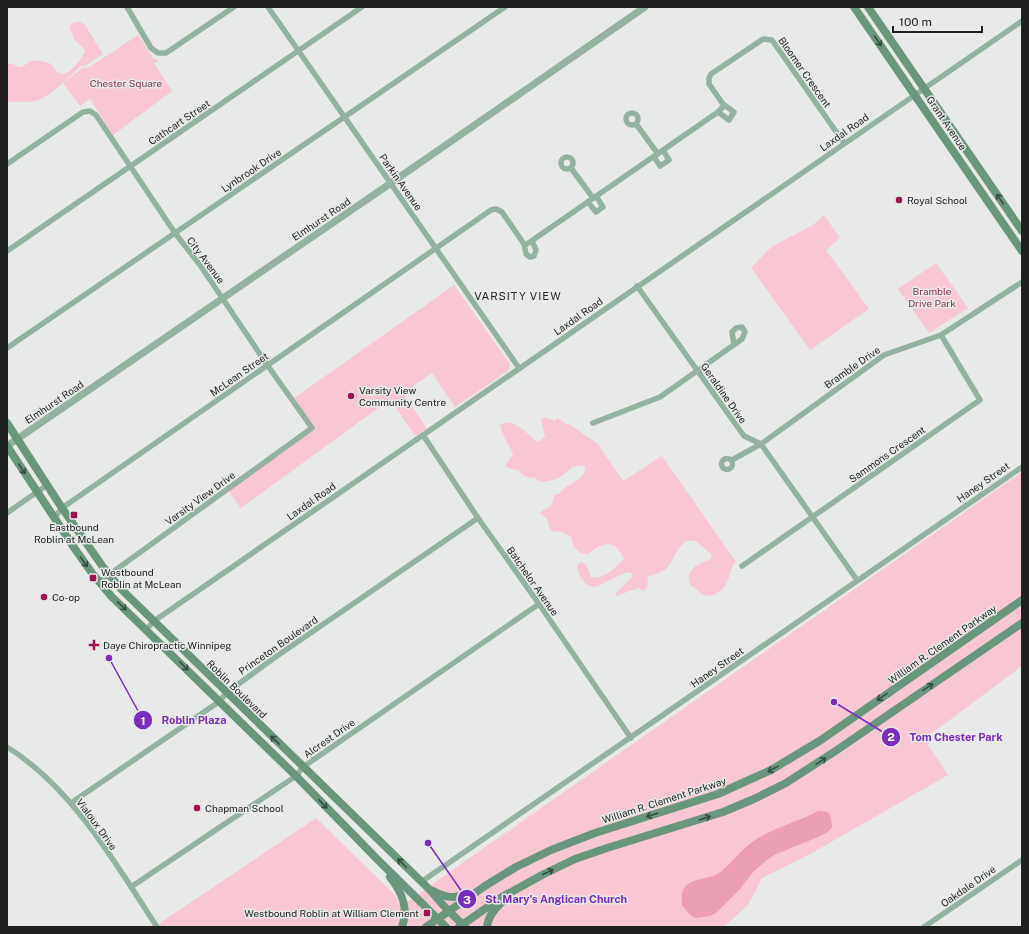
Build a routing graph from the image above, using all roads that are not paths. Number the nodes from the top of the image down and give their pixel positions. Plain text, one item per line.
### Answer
1 (127, 7) edge
2 (234, 7) edge
3 (268, 7) edge
4 (362, 7) edge
5 (505, 7) edge
6 (645, 7) edge
7 (868, 7) edge
8 (857, 8) edge
9 (1022, 21) edge
10 (299, 51) junction
11 (924, 88) junction
12 (915, 94) junction
13 (723, 104) junction
14 (718, 112) junction
15 (344, 117) junction
16 (636, 124) dead end
17 (844, 143) junction
18 (658, 154) junction
19 (7, 164) edge
20 (130, 166) junction
21 (571, 168) dead end
22 (391, 183) junction
23 (592, 199) junction
24 (1022, 231) edge
25 (174, 233) junction
26 (532, 241) junction
27 (524, 244) junction
28 (436, 248) junction
29 (7, 251) edge
30 (1022, 251) edge
31 (1022, 282) edge
32 (637, 286) junction
33 (223, 299) junction
34 (941, 335) junction
35 (734, 345) dead end
36 (7, 348) edge
37 (268, 366) junction
38 (519, 368) junction
39 (697, 371) junction
40 (593, 422) dead end
41 (7, 423) edge
42 (312, 428) joint
43 (423, 435) junction
44 (18, 439) junction
45 (761, 444) junction
46 (7, 446) edge
47 (732, 460) dead end
48 (1022, 466) edge
49 (47, 485) junction
50 (37, 492) junction
51 (62, 508) junction
52 (7, 513) edge
53 (812, 517) junction
54 (55, 518) junction
55 (478, 518) junction
56 (742, 566) dead end
57 (109, 574) junction
58 (857, 580) junction
59 (99, 582) junction
60 (1022, 600) edge
61 (539, 604) junction
62 (154, 622) junction
63 (1022, 622) edge
64 (146, 629) junction
65 (226, 693) junction
66 (220, 701) junction
67 (631, 738) junction
68 (7, 747) edge
69 (303, 767) junction
70 (296, 776) junction
71 (71, 803) junction
72 (378, 860) junction
73 (1022, 860) edge
74 (422, 882) junction
75 (485, 886) junction
76 (131, 887) junction
77 (430, 890) junction
78 (514, 890) junction
79 (449, 911) junction
80 (438, 918) junction
81 (462, 926) edge
82 (157, 927) edge
83 (402, 927) edge
84 (426, 927) edge
85 (446, 927) edge
86 (487, 927) edge
87 (924, 927) edge

1 - 2 street
3 - 10 street, Parkin Avenue
4 - 10 street, Cathcart Street
5 - 15 street, Lynbrook Drive
6 - 22 street, Elmhurst Road
7 - 11 main road, Grant Avenue
8 -> 12 main road, Grant Avenue
9 - 11 street, Laxdal Road
10 - 15 street, Parkin Avenue
10 - 20 street, Cathcart Street
11 - 12 street, Laxdal Road
24 -> 11 main road, Grant Avenue
12 - 17 street, Laxdal Road
12 - 30 main road, Grant Avenue
13 - 14 street
13 - 14 street, Bloomer Crescent
13 - 17 street, Bloomer Crescent
14 - 18 street
15 - 22 street, Parkin Avenue
15 - 25 street, Lynbrook Drive
16 - 18 street
17 - 32 street, Laxdal Road
18 - 23 street
19 - 20 street, City Avenue
20 - 25 street, City Avenue
20 - 29 street, Cathcart Street
21 - 23 street
22 - 28 street, Parkin Avenue
22 - 33 street, Elmhurst Road
23 - 26 street
25 - 33 street, City Avenue
25 - 36 street, Lynbrook Drive
26 - 27 street
26 - 27 street
27 - 28 street
28 - 37 street, McLean Street
28 - 38 street, Parkin Avenue
31 - 34 street, Bramble Drive
32 - 38 street, Laxdal Road
32 - 39 street, Geraldine Drive
33 - 37 street, City Avenue
33 - 44 street, Elmhurst Road
34 - 45 street, Bramble Drive
34 - 53 street, Sammons Crescent
35 - 39 street
37 - 42 street, City Avenue
37 - 51 street, McLean Street
38 - 43 street, Laxdal Road
39 - 40 street
39 - 45 street, Geraldine Drive
41 - 44 main road, Roblin Boulevard
42 - 57 street, Varsity View Drive
43 - 55 street, Batchelor Avenue
43 - 62 street, Laxdal Road
44 - 46 street, Elmhurst Road
44 - 49 main road, Roblin Boulevard
45 - 47 street, Bramble Drive
45 - 53 street, Geraldine Drive
46 -> 50 main road, Roblin Boulevard
48 - 58 street, Haney Street
49 - 50 street
49 - 51 main road, Roblin Boulevard
50 - 52 street
50 - 54 main road, Roblin Boulevard
51 - 54 street, McLean Street
51 - 57 main road, Roblin Boulevard
53 - 56 street, Sammons Crescent
53 - 58 street, Geraldine Drive
54 -> 59 main road, Roblin Boulevard
55 - 61 street, Batchelor Avenue
55 - 65 street, Princeton Boulevard
57 - 59 street, Varsity View Drive
57 - 62 main road, Roblin Boulevard
58 - 67 street, Haney Street
59 -> 64 main road, Roblin Boulevard
60 -> 75 main road, William R. Clement Parkway
61 - 67 street, Batchelor Avenue
61 - 69 street, Alcrest Drive
62 - 64 street, Laxdal Road
62 - 65 main road, Roblin Boulevard
78 -> 63 main road
64 -> 66 main road, Roblin Boulevard
65 - 66 street, Princeton Boulevard
69 -> 65 main road, Roblin Boulevard
66 - 70 main road, Roblin Boulevard
66 - 71 street, Princeton Boulevard
67 - 74 street, Haney Street
68 - 71 street, Vialoux Drive
69 - 70 street, Alcrest Drive
74 -> 69 main road, Roblin Boulevard
70 -> 72 main road, Roblin Boulevard
70 - 76 street, Alcrest Drive
71 - 76 street, Vialoux Drive
72 - 80 main road, Roblin Boulevard
72 - 83 main road
73 - 87 street, Oakdale Drive
74 - 77 main road, Roblin Boulevard
75 - 77 main road
75 - 79 main road, William R. Clement Parkway
76 - 82 street, Vialoux Drive
77 - 79 main road, Roblin Boulevard
78 - 81 main road
78 - 86 main road
79 - 80 main road, William R. Clement Parkway
79 - 81 main road, Roblin Boulevard
80 - 84 main road, William R. Clement Parkway
80 - 85 main road, Roblin Boulevard

